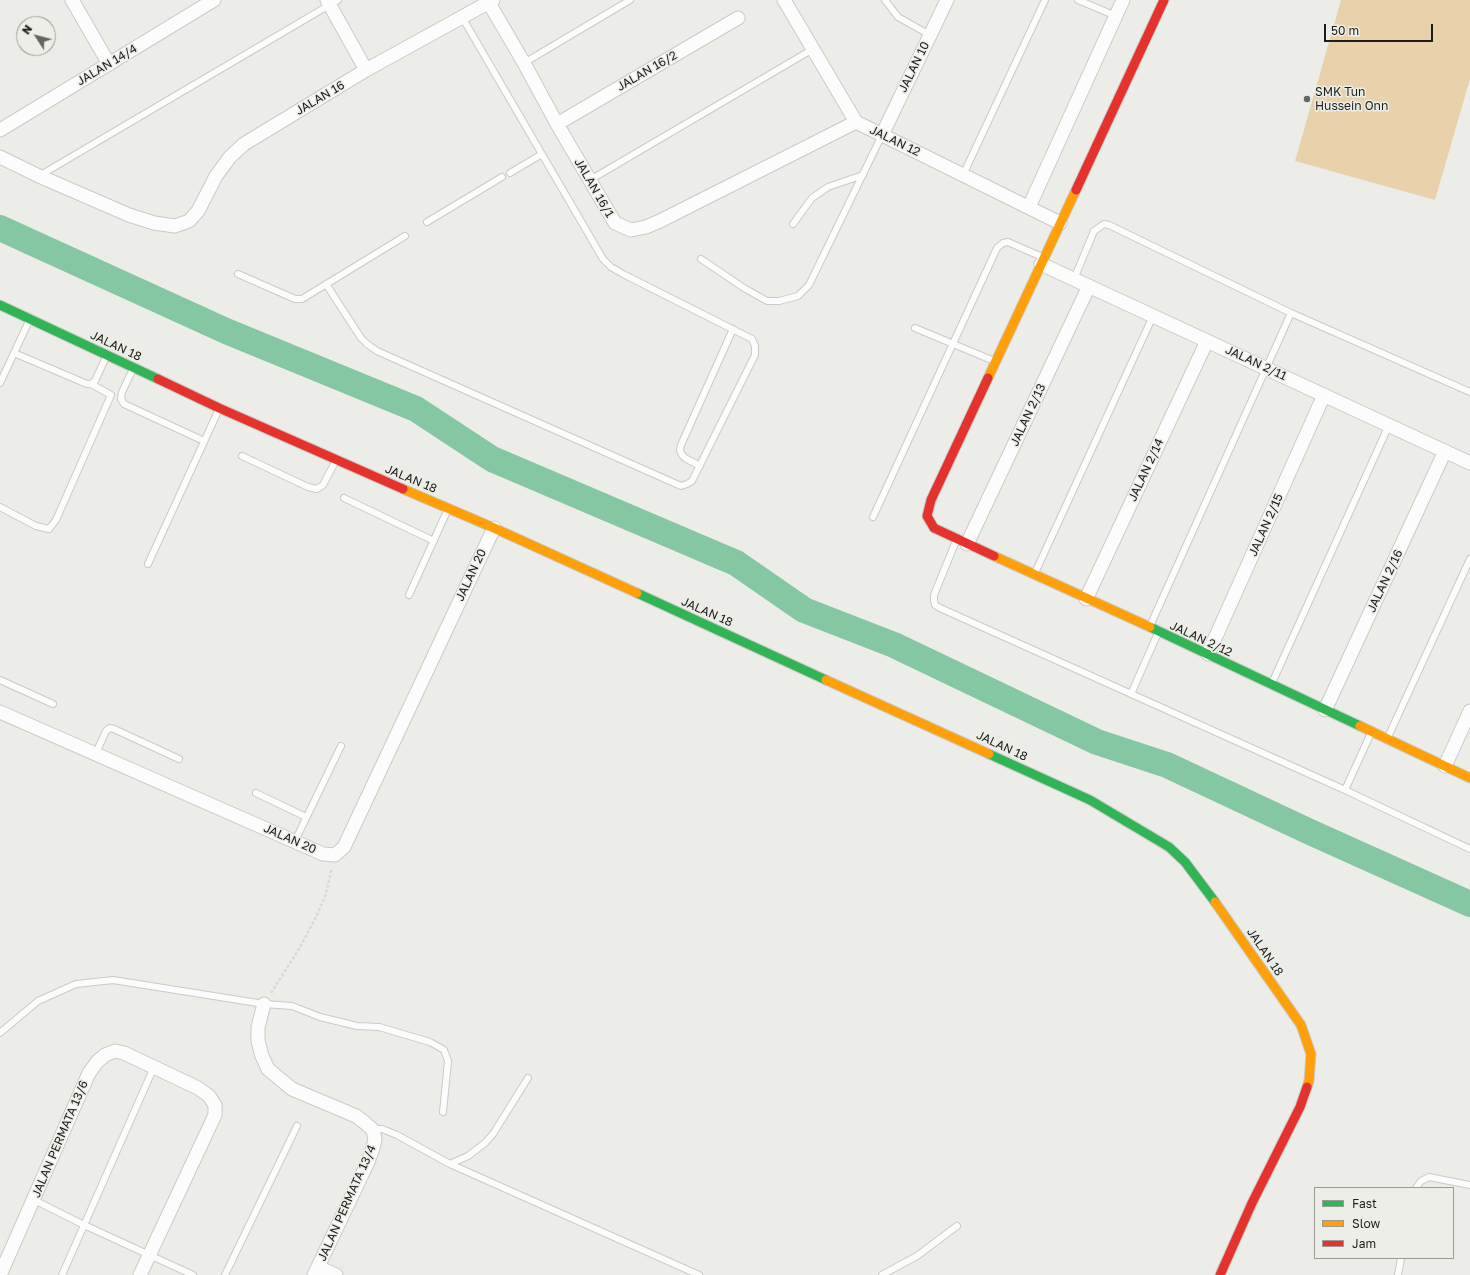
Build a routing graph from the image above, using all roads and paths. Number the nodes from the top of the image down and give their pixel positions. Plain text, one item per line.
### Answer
1 (72, 0) edge
2 (214, 0) edge
3 (630, 0) edge
4 (784, 0) edge
5 (885, 0) edge
6 (947, 0) edge
7 (1045, 0) edge
8 (1078, 0) edge
9 (1123, 0) edge
10 (1164, 0) edge
11 (331, 2) edge
12 (491, 2) edge
13 (1116, 16) junction
14 (462, 17) junction
15 (738, 18) dead end
16 (930, 36) junction
17 (813, 49) junction
18 (524, 63) junction
19 (109, 64) junction
20 (366, 70) junction
21 (856, 122) junction
22 (557, 124) junction
23 (0, 130) edge
24 (882, 135) junction
25 (542, 154) junction
26 (0, 157) edge
27 (510, 172) dead end
28 (863, 175) junction
29 (963, 175) junction
30 (39, 176) junction
31 (502, 177) dead end
32 (590, 180) junction
33 (1030, 207) junction
34 (426, 222) dead end
35 (1060, 222) junction
36 (793, 224) dead end
37 (405, 236) dead end
38 (701, 259) dead end
39 (1043, 261) junction
40 (238, 274) dead end
41 (1074, 279) junction
42 (326, 284) junction
43 (1089, 286) junction
44 (0, 305) edge
45 (1291, 313) junction
46 (1153, 316) junction
47 (29, 319) junction
48 (915, 328) dead end
49 (733, 329) junction
50 (1207, 341) junction
51 (953, 344) junction
52 (14, 353) junction
53 (107, 355) junction
54 (996, 362) junction
55 (134, 368) junction
56 (1267, 368) junction
57 (0, 383) edge
58 (91, 384) junction
59 (1470, 392) edge
60 (1324, 395) junction
61 (219, 408) junction
62 (1389, 425) junction
63 (204, 441) junction
64 (1445, 451) junction
65 (242, 456) dead end
66 (336, 460) junction
67 (1470, 463) edge
68 (700, 466) junction
69 (344, 498) dead end
70 (0, 507) edge
71 (449, 508) junction
72 (873, 517) dead end
73 (494, 528) junction
74 (434, 541) junction
75 (962, 542) junction
76 (1470, 559) edge
77 (148, 564) dead end
78 (1034, 574) junction
79 (409, 595) dead end
80 (1086, 599) junction
81 (1149, 628) junction
82 (1158, 632) junction
83 (1208, 654) junction
84 (0, 680) edge
85 (1272, 685) junction
86 (1131, 694) junction
87 (53, 704) dead end
88 (1324, 710) junction
89 (1470, 711) edge
90 (0, 712) edge
91 (1371, 732) junction
92 (1387, 738) junction
93 (341, 746) dead end
94 (95, 755) junction
95 (179, 759) dead end
96 (1445, 766) junction
97 (1470, 778) edge
98 (1345, 790) junction
99 (256, 793) dead end
100 (306, 818) junction
101 (296, 841) junction
102 (1470, 849) edge
103 (335, 855) junction
104 (264, 1004) junction
105 (0, 1033) edge
106 (154, 1067) junction
107 (528, 1078) dead end
108 (443, 1112) dead end
109 (297, 1126) dead end
110 (373, 1130) junction
111 (450, 1164) junction
112 (1470, 1185) edge
113 (1417, 1187) edge
114 (34, 1200) junction
115 (84, 1225) junction
116 (957, 1226) dead end
117 (150, 1254) junction
118 (1401, 1259) edge
119 (316, 1271) edge
120 (0, 1275) edge
121 (62, 1275) edge
122 (140, 1275) edge
123 (193, 1275) edge
124 (224, 1275) edge
125 (336, 1275) edge
126 (699, 1275) edge
127 (882, 1275) edge
128 (1220, 1275) edge
129 (1398, 1275) edge

1 - 19 street
2 - 19 street, JALAN 14/4
3 - 18 lane
4 - 17 street, JALAN 12
5 - 16 lane
6 - 16 street, JALAN 10
7 - 29 lane
8 - 13 lane
9 - 13 street
10 - 35 street
11 - 20 street
11 - 30 lane
12 - 14 street, JALAN 16
12 - 18 street, JALAN 16/1
13 - 33 street
14 - 20 street, JALAN 16
14 - 25 lane
15 - 22 street, JALAN 16/2
16 - 24 street, JALAN 10
17 - 21 street, JALAN 12
17 - 32 lane
18 - 22 street, JALAN 16/1
19 - 23 street, JALAN 14/4
20 - 30 street, JALAN 16
21 - 24 street, JALAN 12
21 - 32 street, JALAN 16/1
22 - 32 street, JALAN 16/1
24 - 28 lane
24 - 29 street, JALAN 12
25 - 27 lane
25 - 49 lane
26 - 30 street
28 - 36 lane
28 - 38 lane
29 - 33 street, JALAN 12
31 - 34 lane
33 - 35 street, JALAN 12
35 - 39 street
37 - 42 lane
39 - 41 street, JALAN 2/11
39 - 51 lane
39 - 54 street
40 - 42 lane
41 - 43 street, JALAN 2/11
41 - 45 lane
42 - 68 lane
43 - 46 street, JALAN 2/11
43 - 75 street, JALAN 2/13
44 - 47 street, JALAN 18
45 - 56 lane
45 - 59 lane
46 - 50 street, JALAN 2/11
46 - 78 lane
47 - 52 lane
47 - 53 street, JALAN 18
48 - 51 lane
49 - 68 lane
49 - 68 lane
50 - 56 street, JALAN 2/11
50 - 80 street, JALAN 2/14
51 - 54 lane
51 - 72 lane
52 - 57 lane
52 - 58 lane
53 - 55 street, JALAN 18
53 - 58 lane
54 - 75 street, JALAN 2/12
55 - 61 street, JALAN 18
55 - 63 lane
56 - 60 street, JALAN 2/11
56 - 81 lane
58 - 70 lane
60 - 62 street, JALAN 2/11
60 - 83 street, JALAN 2/15
61 - 63 lane
61 - 66 street, JALAN 18
62 - 64 street, JALAN 2/11
62 - 85 lane
63 - 77 lane
64 - 67 street, JALAN 2/11
64 - 88 street, JALAN 2/16
65 - 66 lane
66 - 71 street, JALAN 18
69 - 74 lane
71 - 73 street, JALAN 18
71 - 74 lane
73 - 103 street, JALAN 20
73 - 128 street, JALAN 18
74 - 79 lane
75 - 78 street, JALAN 2/12
75 - 86 lane
76 - 92 lane
78 - 80 street, JALAN 2/12
80 - 81 street, JALAN 2/12
81 - 82 street, JALAN 2/12
82 - 83 street, JALAN 2/12
82 - 86 lane
83 - 85 street, JALAN 2/12
84 - 87 lane
85 - 88 street, JALAN 2/12
86 - 98 lane
88 - 91 street, JALAN 2/12
89 - 96 street
90 - 94 street, JALAN 20
91 - 92 street, JALAN 2/12
91 - 98 lane
92 - 96 street, JALAN 2/12
93 - 100 lane
94 - 95 lane
94 - 101 street, JALAN 20
96 - 97 street, JALAN 2/12
98 - 102 lane
99 - 100 lane
100 - 101 lane
101 - 103 street, JALAN 20
103 - 104 path
104 - 105 lane
104 - 108 lane
104 - 110 street
106 - 114 street, JALAN PERMATA 13/6
106 - 115 lane
106 - 117 street
107 - 111 lane
109 - 124 lane
110 - 111 lane
110 - 119 street, JALAN PERMATA 13/4
111 - 126 lane
112 - 113 lane
114 - 115 lane
114 - 120 street, JALAN PERMATA 13/6
115 - 117 lane
115 - 121 lane
116 - 127 lane
117 - 122 street
117 - 123 lane
118 - 129 lane
119 - 125 street

